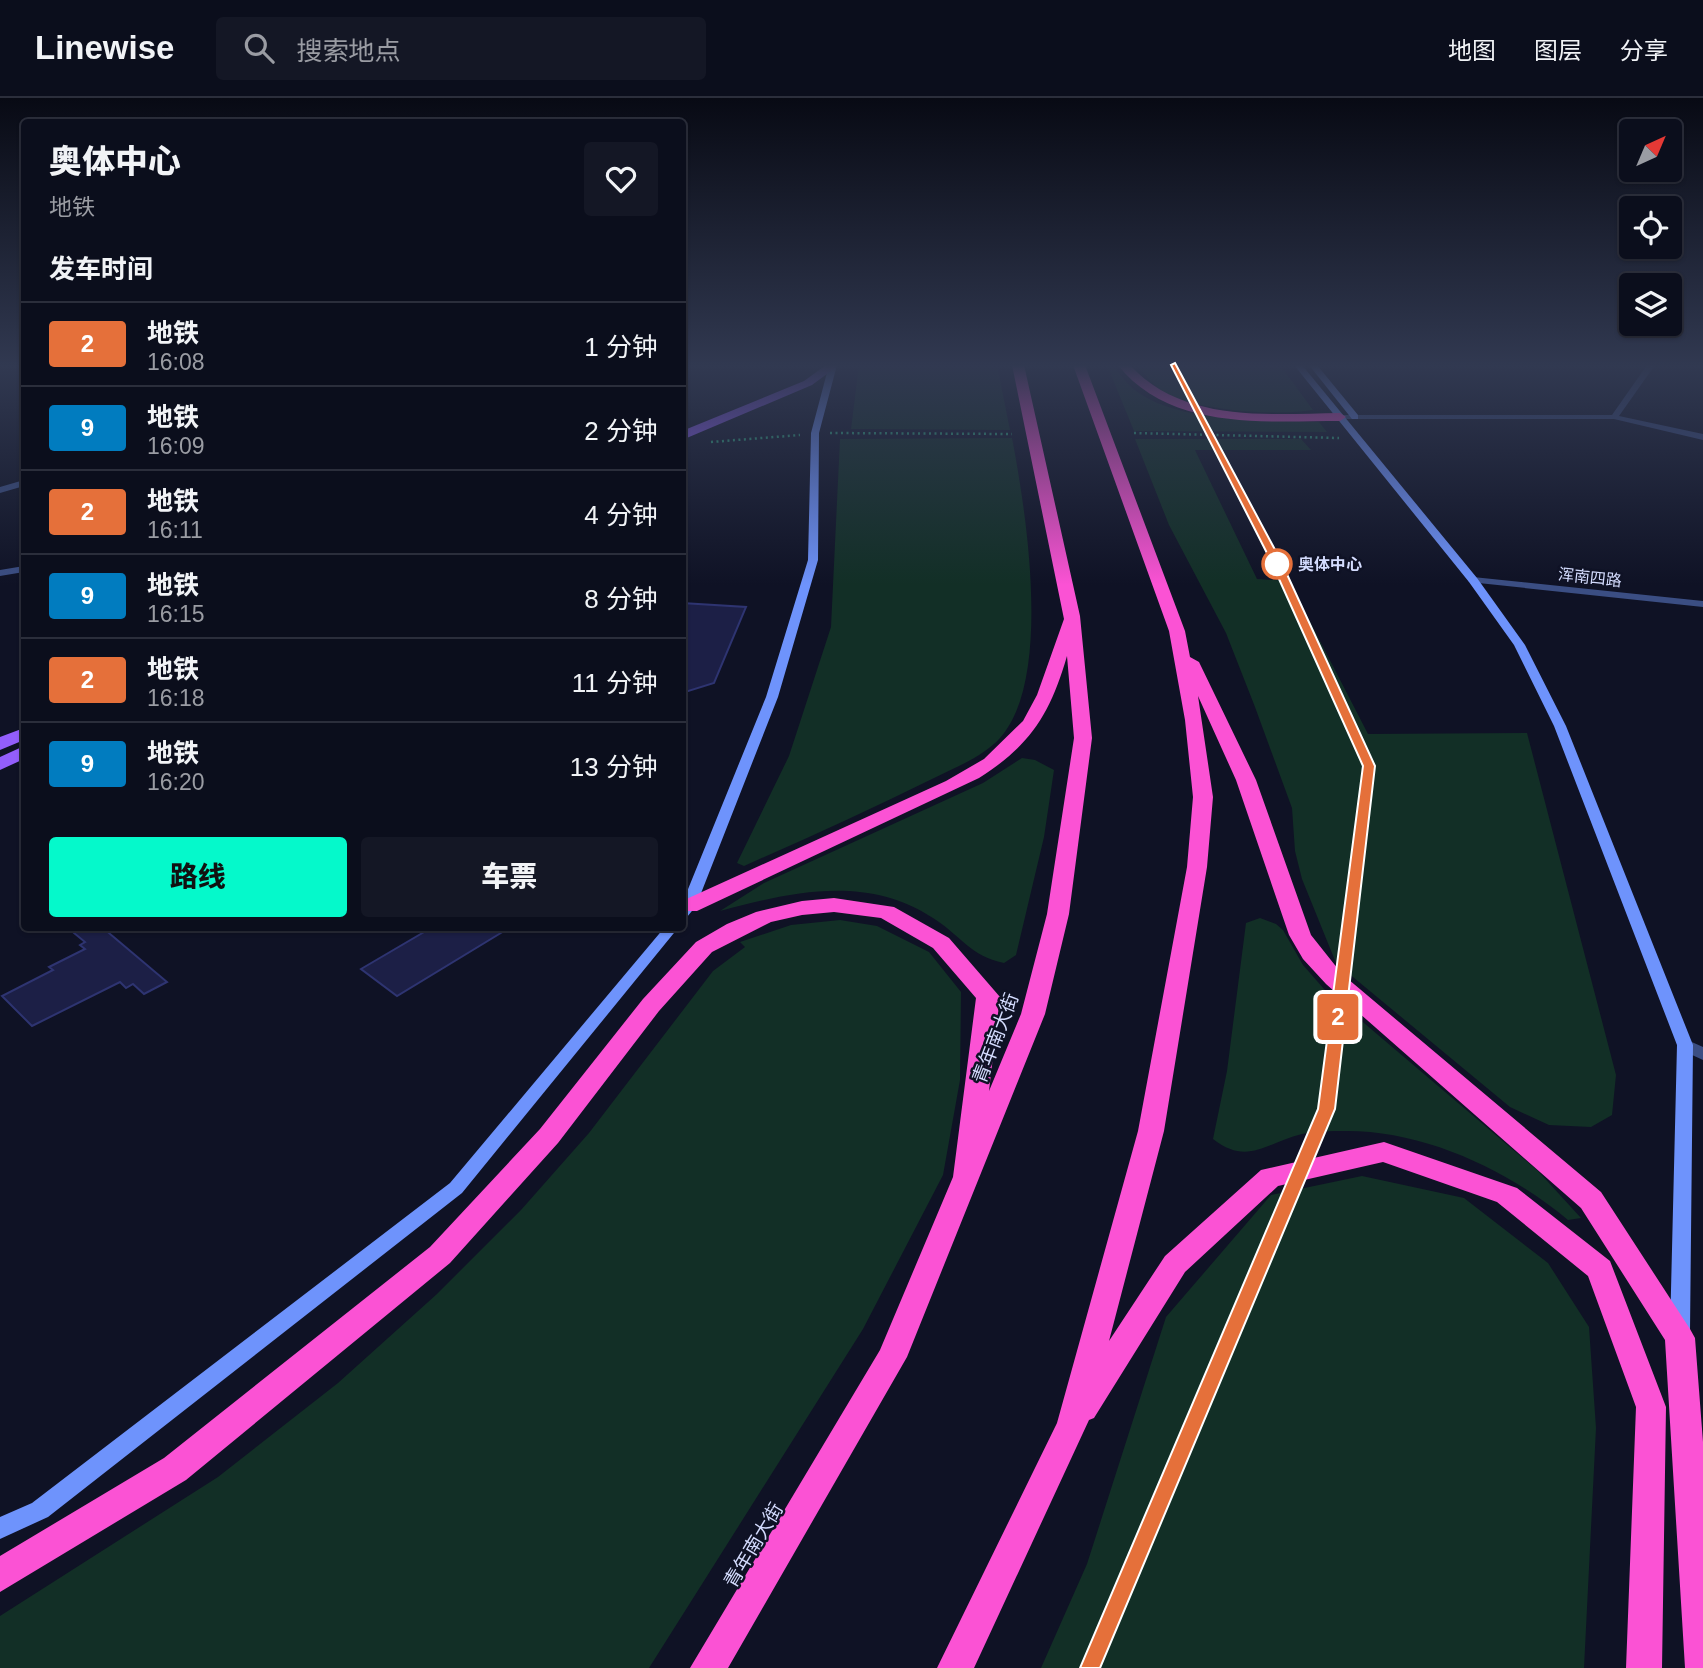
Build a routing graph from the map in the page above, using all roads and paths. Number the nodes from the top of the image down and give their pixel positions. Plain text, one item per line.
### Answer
1 (753, 438) edge
2 (815, 438) edge
3 (1034, 438) edge
4 (1106, 438) edge
5 (1356, 438) edge
6 (709, 442) dead end
7 (21, 484) edge
8 (0, 490) edge
9 (21, 570) edge
10 (0, 573) edge
11 (1473, 580) junction
12 (1703, 604) edge
13 (1072, 617) junction
14 (1177, 631) junction
15 (21, 734) edge
16 (0, 744) edge
17 (21, 754) edge
18 (0, 764) edge
19 (686, 905) edge
20 (686, 907) edge
21 (669, 931) edge
22 (1685, 1045) junction
23 (1703, 1054) edge
24 (967, 1177) junction
25 (1680, 1338) junction
26 (1072, 1425) junction
27 (0, 1528) edge
28 (0, 1575) edge
29 (708, 1668) edge
30 (956, 1668) edge
31 (1644, 1668) edge
32 (1703, 1668) edge

1 - 6 path
2 - 19 street
3 - 13 highway, 青年南大街
4 - 14 highway
5 - 11 street
7 - 8 street
9 - 10 street
11 - 12 street, 浑南四路
11 - 22 street
13 - 20 highway
13 - 24 highway, 青年南大街
14 - 25 highway
14 - 26 highway
15 - 16 main road
17 - 18 main road
21 - 27 street
22 - 23 street
22 - 25 street
24 - 28 highway
24 - 29 highway, 青年南大街
25 - 32 highway
26 - 30 highway
26 - 31 highway

